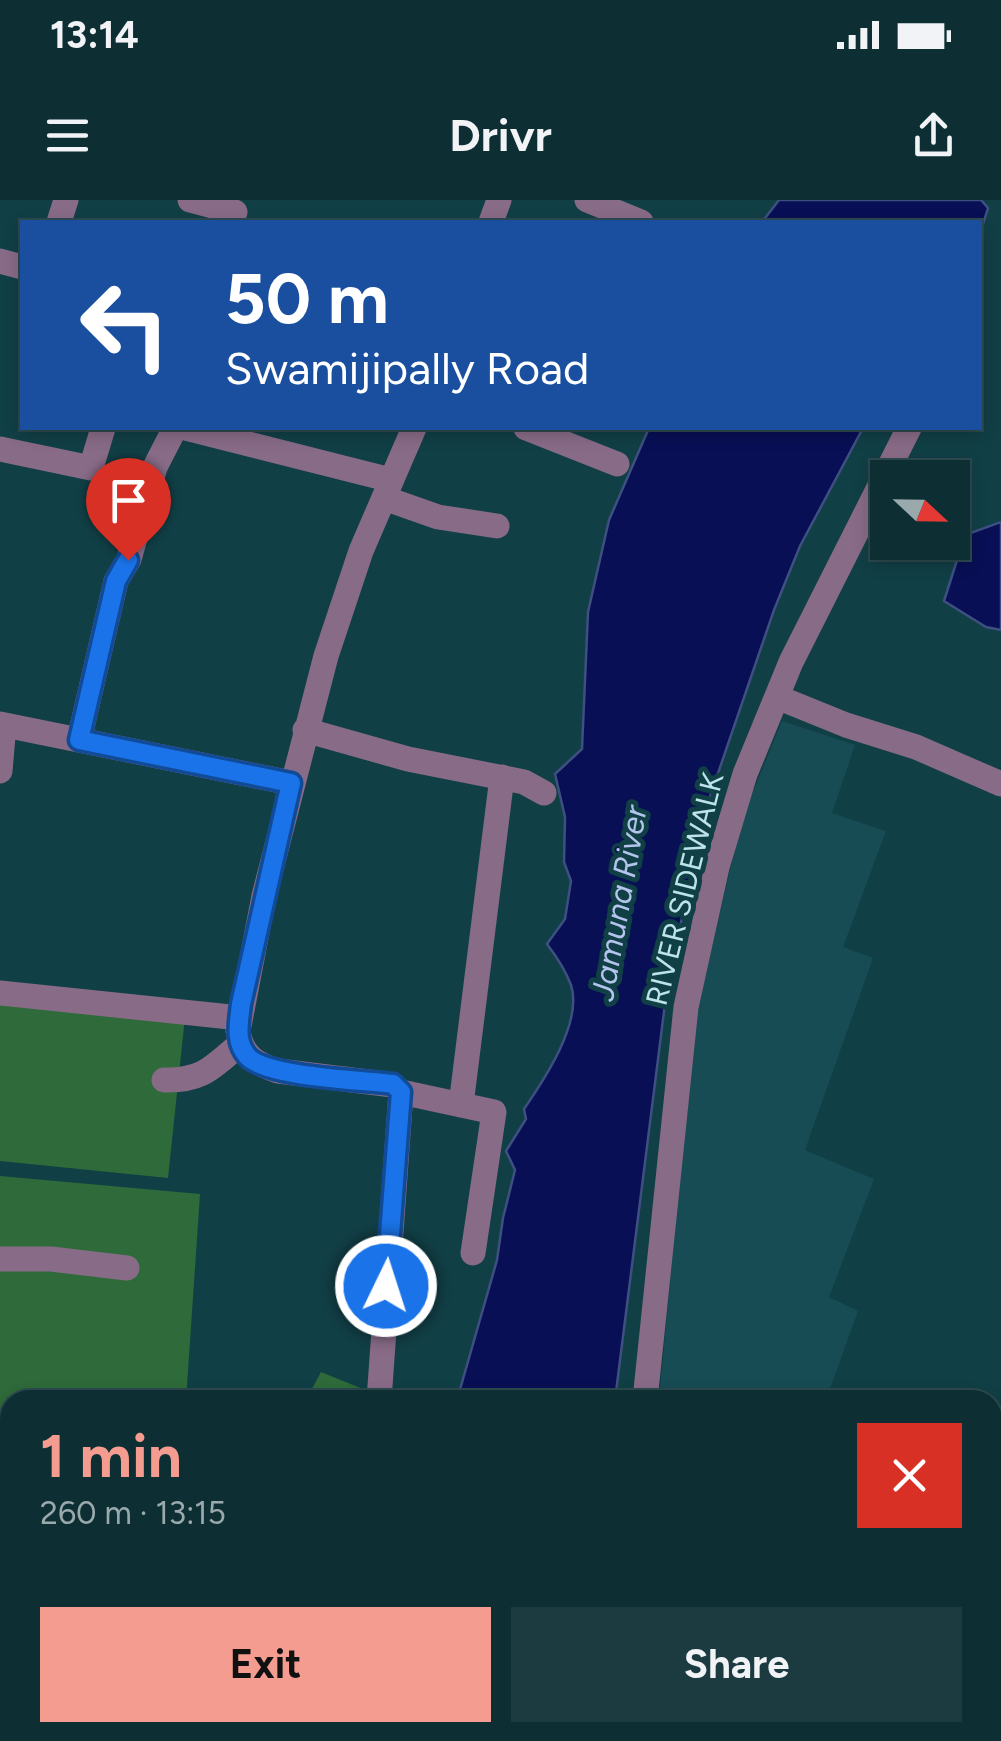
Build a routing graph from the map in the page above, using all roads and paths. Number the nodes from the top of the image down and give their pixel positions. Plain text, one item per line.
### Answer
1 (190, 200) edge
2 (587, 200) edge
3 (235, 212) edge
4 (636, 220) edge
5 (102, 430) edge
6 (175, 430) edge
7 (192, 430) edge
8 (413, 430) edge
9 (531, 430) edge
10 (909, 430) edge
11 (0, 448) edge
12 (617, 464) dead end
13 (388, 489) junction
14 (496, 526) dead end
15 (777, 697) junction
16 (2, 724) edge
17 (306, 730) junction
18 (79, 740) junction
19 (0, 770) edge
20 (502, 777) junction
21 (291, 783) junction
22 (1001, 784) edge
23 (544, 792) dead end
24 (0, 993) edge
25 (240, 1018) junction
26 (240, 1044) junction
27 (164, 1080) dead end
28 (401, 1092) junction
29 (462, 1105) junction
30 (473, 1253) dead end
31 (0, 1259) edge
32 (127, 1268) dead end
33 (380, 1390) edge
34 (646, 1390) edge

1 - 3 street
2 - 4 street
5 - 11 street
6 - 18 street
7 - 13 street
8 - 13 street
9 - 12 street
10 - 15 street, RIVER SIDEWALK
13 - 14 street
13 - 17 street
15 - 22 street
15 - 34 street, RIVER SIDEWALK
16 - 18 street
16 - 19 street
17 - 20 street
17 - 21 street
18 - 21 street
20 - 23 street
20 - 29 street
21 - 25 street
24 - 25 street
25 - 26 street
26 - 27 street
26 - 28 street
28 - 29 street
28 - 33 street
29 - 30 street
31 - 32 street

